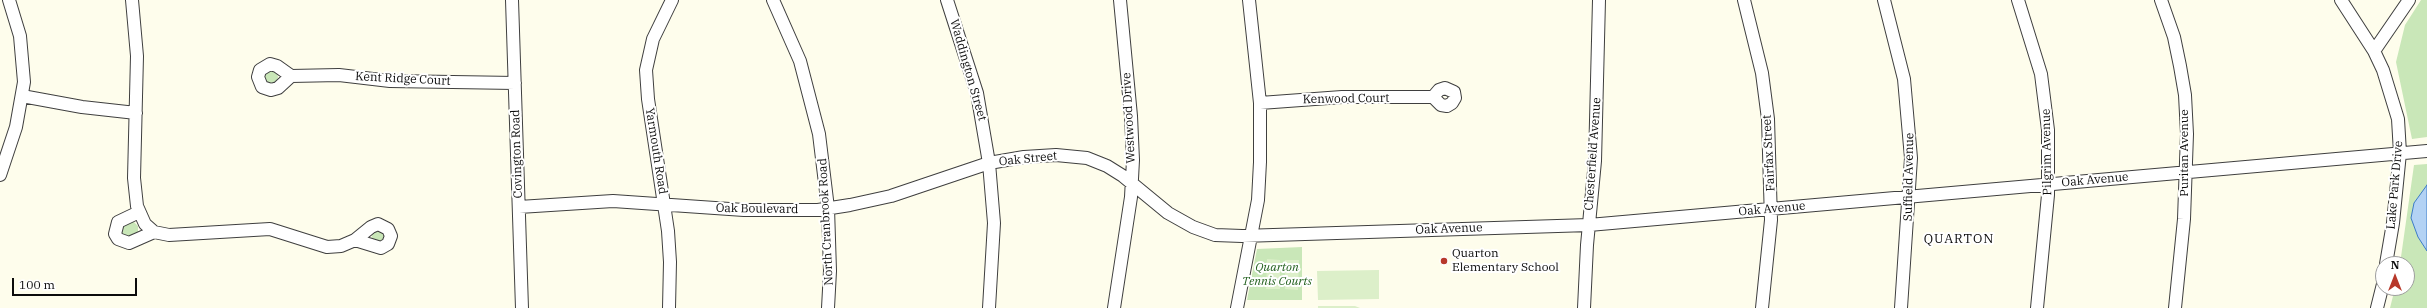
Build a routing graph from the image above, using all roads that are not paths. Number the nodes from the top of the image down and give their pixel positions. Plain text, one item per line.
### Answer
1 (9, 0) edge
2 (132, 0) edge
3 (512, 0) edge
4 (672, 0) edge
5 (773, 0) edge
6 (947, 0) edge
7 (1120, 0) edge
8 (1250, 0) edge
9 (1600, 0) edge
10 (1744, 0) edge
11 (1884, 0) edge
12 (2018, 0) edge
13 (2161, 0) edge
14 (2341, 0) edge
15 (2409, 0) edge
16 (2374, 51) junction
17 (291, 76) dead end
18 (515, 83) junction
19 (22, 96) junction
20 (1433, 98) dead end
21 (1260, 103) junction
22 (136, 113) junction
23 (2427, 150) edge
24 (2400, 153) junction
25 (989, 163) junction
26 (2186, 172) junction
27 (0, 174) edge
28 (1132, 183) junction
29 (2048, 184) junction
30 (1910, 196) junction
31 (665, 203) junction
32 (519, 207) junction
33 (828, 208) junction
34 (1772, 209) junction
35 (139, 212) junction
36 (1588, 226) junction
37 (154, 232) junction
38 (1250, 236) junction
39 (355, 240) dead end
40 (2387, 256) edge
41 (2380, 296) edge
42 (522, 308) edge
43 (669, 308) edge
44 (828, 308) edge
45 (989, 308) edge
46 (1114, 308) edge
47 (1237, 308) edge
48 (1584, 308) edge
49 (1762, 308) edge
50 (1901, 308) edge
51 (2037, 308) edge
52 (2175, 308) edge
53 (2377, 308) edge

1 - 19 street
2 - 22 street
3 - 18 street, Covington Road
4 - 31 street, Yarmouth Road
5 - 33 street, North Cranbrook Road
6 - 25 street, Waddington Street
7 - 28 street, Westwood Drive
8 - 21 street
9 - 36 street, Chesterfield Avenue
10 - 34 street, Fairfax Street
11 - 30 street, Suffield Avenue
12 - 29 street, Pilgrim Avenue
13 - 26 street, Puritan Avenue
14 - 16 street, Lake Park Drive
15 - 16 street
16 - 24 street, Lake Park Drive
17 - 18 street, Kent Ridge Court
18 - 32 street, Covington Road
19 - 22 street
19 - 27 street
20 - 21 street, Kenwood Court
21 - 38 street
22 - 35 street
23 - 24 street, Oak Avenue
24 - 26 street, Oak Avenue
24 - 40 street, Lake Park Drive
25 - 28 street, Oak Street
25 - 33 street, Oak Boulevard
25 - 45 street, Waddington Street
26 - 29 street, Oak Avenue
26 - 52 street, Puritan Avenue
28 - 38 street, Oak Avenue
28 - 46 street, Westwood Drive
29 - 30 street, Oak Avenue
29 - 51 street, Pilgrim Avenue
30 - 34 street, Oak Avenue
30 - 50 street, Suffield Avenue
31 - 32 street, Oak Boulevard
31 - 33 street, Oak Boulevard
31 - 43 street, Yarmouth Road
32 - 42 street, Covington Road
33 - 44 street, North Cranbrook Road
34 - 36 street, Oak Avenue
34 - 49 street, Fairfax Street
35 - 37 street
35 - 37 street
36 - 38 street, Oak Avenue
36 - 48 street, Chesterfield Avenue
37 - 39 street
38 - 47 street
41 - 53 street

